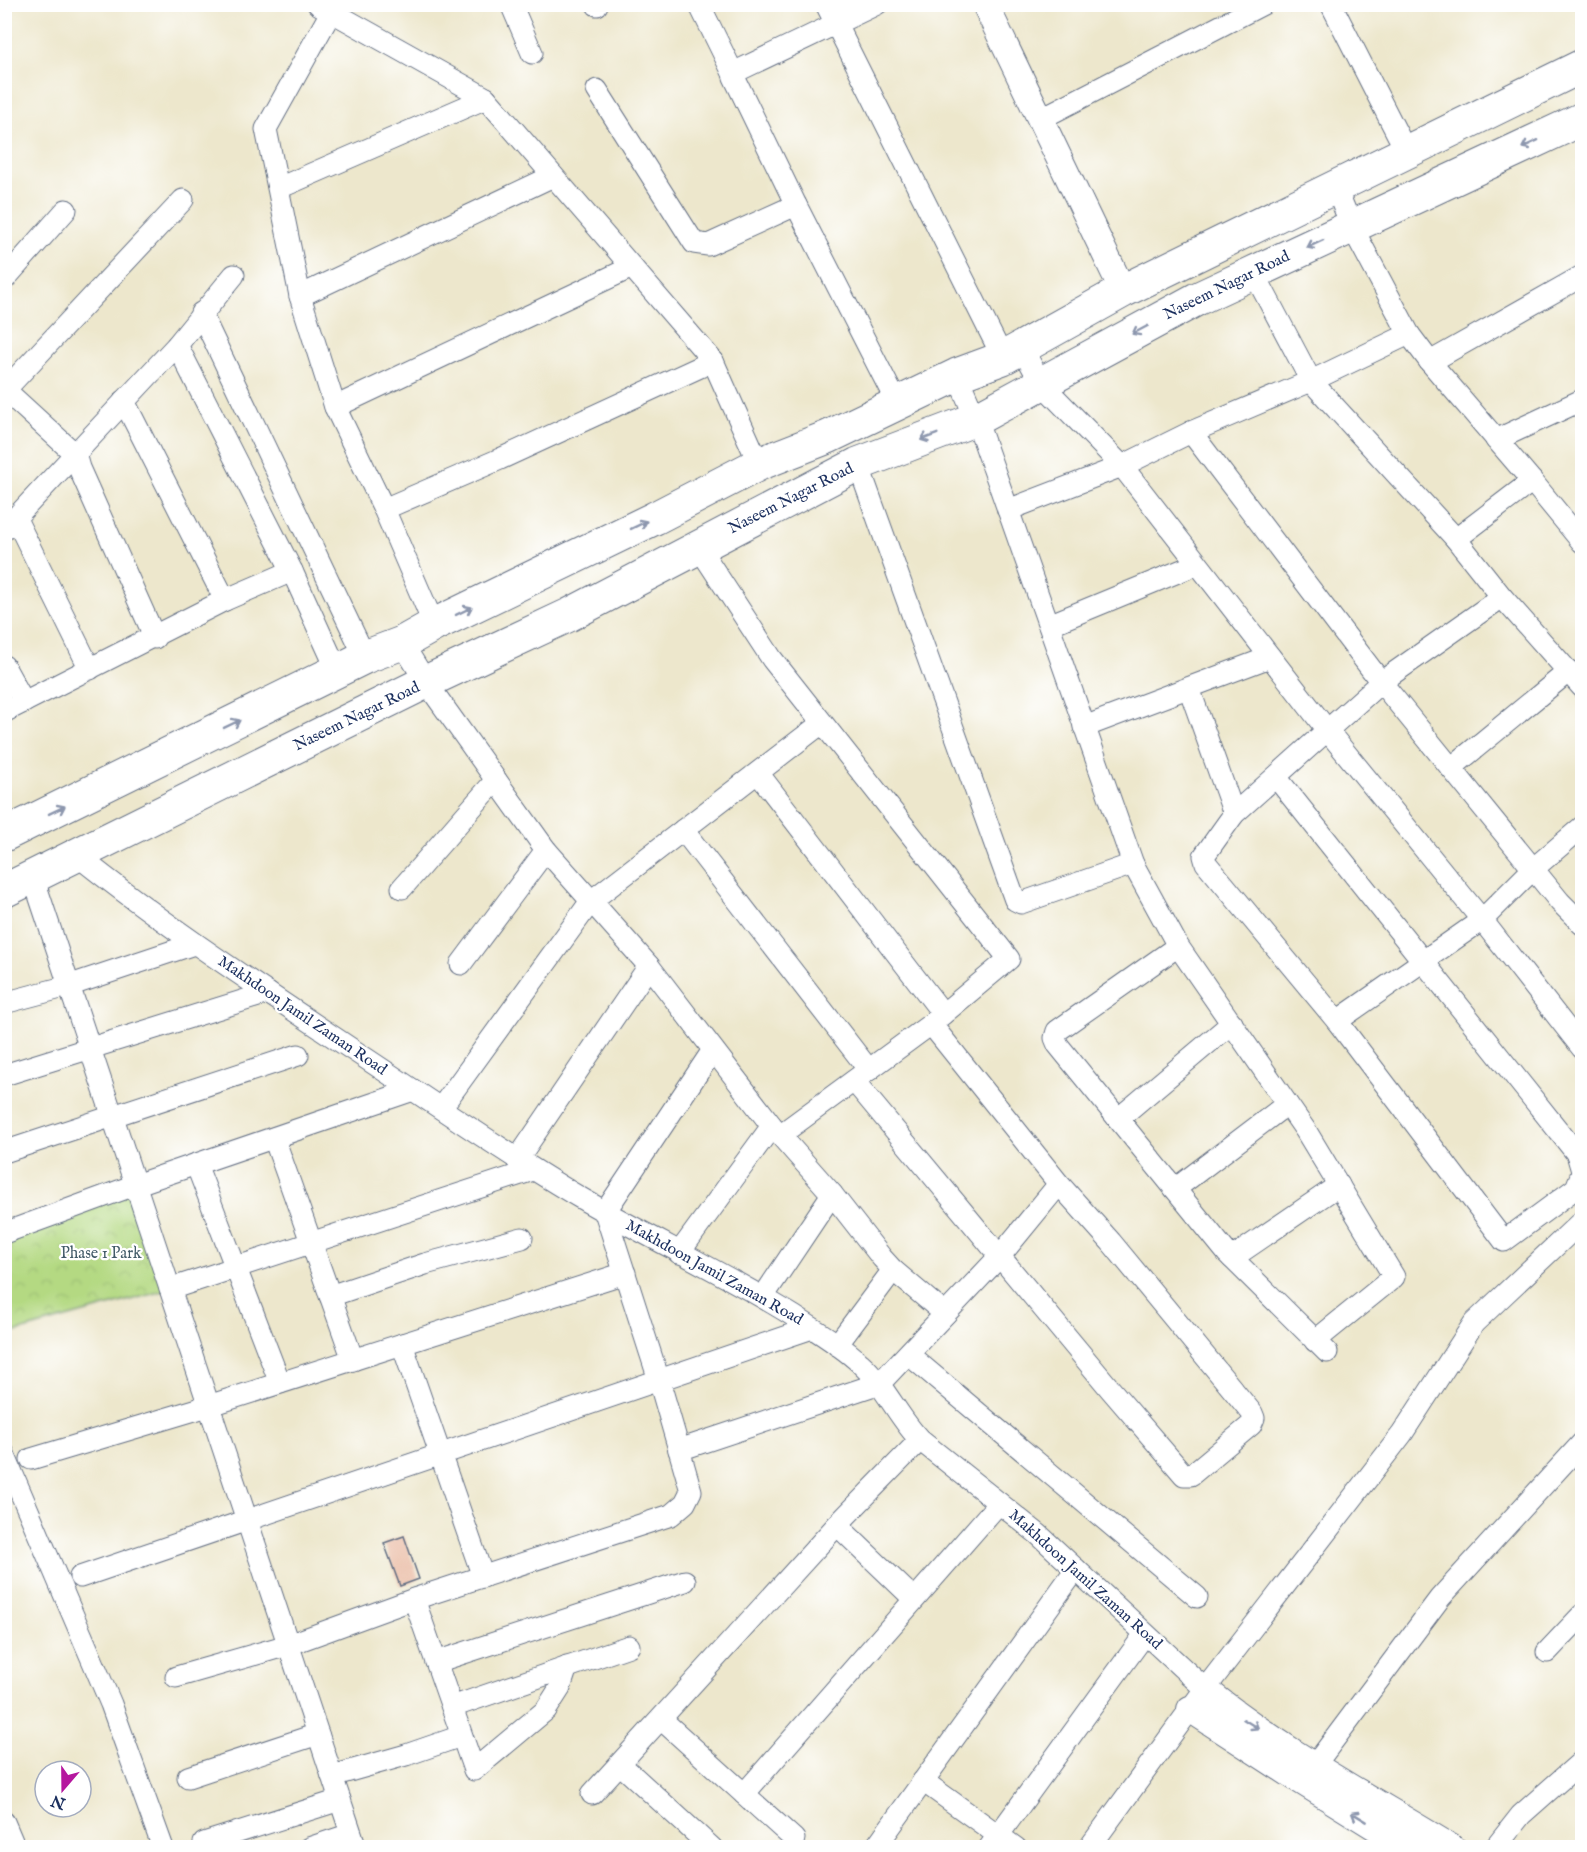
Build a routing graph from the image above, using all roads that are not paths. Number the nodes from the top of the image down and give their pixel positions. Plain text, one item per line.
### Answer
1 (511, 4) edge
2 (699, 4) edge
3 (826, 4) edge
4 (877, 4) edge
5 (985, 4) edge
6 (1263, 4) edge
7 (1331, 4) edge
8 (325, 8) edge
9 (835, 24) junction
10 (532, 53) dead end
11 (1582, 66) edge
12 (734, 73) junction
13 (1551, 81) junction
14 (597, 90) dead end
15 (486, 98) junction
16 (1040, 119) junction
17 (1576, 122) edge
18 (1406, 152) junction
19 (553, 176) junction
20 (1335, 186) junction
21 (279, 188) junction
22 (183, 200) dead end
23 (796, 206) junction
24 (66, 210) dead end
25 (1352, 227) junction
26 (632, 267) junction
27 (1254, 273) junction
28 (234, 275) dead end
29 (1582, 276) edge
30 (4, 280) edge
31 (1123, 291) junction
32 (300, 296) junction
33 (201, 313) junction
34 (1409, 334) junction
35 (177, 345) junction
36 (1012, 353) junction
37 (713, 361) junction
38 (1430, 362) junction
39 (957, 375) junction
40 (1311, 381) junction
41 (1041, 383) junction
42 (5, 390) edge
43 (1582, 400) edge
44 (124, 401) junction
45 (897, 403) junction
46 (335, 407) junction
47 (976, 419) junction
48 (1191, 432) junction
49 (1496, 440) junction
50 (75, 454) junction
51 (759, 464) junction
52 (858, 464) junction
53 (1122, 466) junction
54 (1532, 482) junction
55 (384, 509) junction
56 (1008, 510) junction
57 (10, 524) edge
58 (1579, 532) edge
59 (1456, 539) junction
60 (698, 546) junction
61 (1197, 564) junction
62 (292, 571) junction
63 (1502, 597) junction
64 (225, 600) junction
65 (434, 625) junction
66 (1048, 625) junction
67 (155, 638) junction
68 (402, 643) junction
69 (1270, 657) junction
70 (352, 665) junction
71 (4, 666) edge
72 (90, 669) junction
73 (1576, 679) edge
74 (426, 682) junction
75 (1381, 682) junction
76 (1189, 688) junction
77 (24, 702) junction
78 (4, 712) edge
79 (822, 723) junction
80 (1084, 727) junction
81 (1327, 730) junction
82 (1450, 768) junction
83 (758, 773) junction
84 (1276, 777) junction
85 (496, 780) junction
86 (1234, 814) junction
87 (1582, 828) edge
88 (683, 830) junction
89 (4, 836) edge
90 (546, 850) junction
91 (78, 855) junction
92 (1133, 864) junction
93 (1533, 869) junction
94 (33, 877) junction
95 (402, 888) dead end
96 (4, 891) edge
97 (591, 901) junction
98 (1482, 920) junction
99 (1582, 924) edge
100 (194, 944) junction
101 (1178, 946) junction
102 (1422, 961) junction
103 (461, 964) dead end
104 (649, 966) junction
105 (68, 986) junction
106 (268, 993) junction
107 (4, 1003) edge
108 (937, 1019) junction
109 (1337, 1021) junction
110 (1232, 1023) junction
111 (89, 1048) junction
112 (1582, 1048) edge
113 (713, 1050) junction
114 (298, 1054) dead end
115 (4, 1076) edge
116 (861, 1076) junction
117 (413, 1090) junction
118 (1287, 1104) junction
119 (441, 1108) junction
120 (112, 1116) junction
121 (1118, 1119) junction
122 (776, 1130) junction
123 (274, 1138) junction
124 (4, 1152) edge
125 (196, 1164) junction
126 (525, 1165) junction
127 (1582, 1172) edge
128 (1059, 1184) junction
129 (135, 1185) junction
130 (1339, 1185) junction
131 (1175, 1189) junction
132 (832, 1194) junction
133 (605, 1212) junction
134 (1582, 1221) edge
135 (4, 1233) edge
136 (522, 1238) dead end
137 (313, 1242) junction
138 (679, 1253) junction
139 (1000, 1256) junction
140 (1232, 1258) junction
141 (235, 1268) junction
142 (893, 1270) junction
143 (625, 1273) junction
144 (170, 1289) junction
145 (330, 1296) junction
146 (763, 1297) junction
147 (945, 1314) junction
148 (812, 1328) junction
149 (402, 1344) junction
150 (837, 1346) junction
151 (908, 1354) junction
152 (353, 1360) junction
153 (659, 1380) junction
154 (280, 1383) junction
155 (880, 1383) junction
156 (208, 1406) junction
157 (921, 1440) junction
158 (1582, 1443) edge
159 (678, 1450) junction
160 (4, 1454) edge
161 (442, 1454) junction
162 (31, 1459) dead end
163 (999, 1503) junction
164 (247, 1521) junction
165 (837, 1525) junction
166 (1076, 1569) junction
167 (483, 1576) junction
168 (80, 1577) dead end
169 (685, 1581) dead end
170 (1197, 1597) dead end
171 (414, 1599) junction
172 (914, 1599) junction
173 (1582, 1615) edge
174 (1145, 1634) junction
175 (288, 1645) junction
176 (629, 1646) dead end
177 (1547, 1652) dead end
178 (436, 1662) junction
179 (567, 1667) junction
180 (176, 1677) dead end
181 (1197, 1699) junction
182 (452, 1707) junction
183 (661, 1719) junction
184 (318, 1734) junction
185 (461, 1736) junction
186 (1582, 1761) edge
187 (620, 1764) junction
188 (1315, 1765) junction
189 (332, 1776) junction
190 (188, 1777) dead end
191 (923, 1780) junction
192 (592, 1794) dead end
193 (744, 1794) junction
194 (340, 1800) junction
195 (4, 1822) edge
196 (794, 1839) dead end
197 (353, 1841) edge
198 (994, 1841) edge
199 (204, 1843) dead end
200 (15, 1848) edge
201 (163, 1848) edge
202 (309, 1848) edge
203 (712, 1848) edge
204 (874, 1848) edge
205 (1016, 1848) edge
206 (1089, 1848) edge
207 (1409, 1848) edge
208 (1452, 1848) edge
209 (1494, 1848) edge

1 - 10 street
2 - 12 street
3 - 9 street
4 - 9 street
5 - 16 street
6 - 16 street
7 - 18 street
8 - 15 street
8 - 21 street
9 - 12 street
9 - 36 street
11 - 13 main road
12 - 23 street
13 - 17 main road
13 - 18 main road
14 - 23 street
15 - 19 street
15 - 21 street
16 - 31 street
17 -> 25 main road, Naseem Nagar Road
18 - 20 main road
19 - 26 street
19 - 32 street
20 - 25 street
20 - 31 main road
21 - 32 street
22 - 42 street
23 - 45 street
24 - 30 street
25 -> 27 main road, Naseem Nagar Road
25 - 34 street
26 - 37 street
26 - 46 street
27 - 40 street
27 -> 41 main road, Naseem Nagar Road
28 - 33 street
29 - 38 street
31 - 36 main road
32 - 46 street
33 - 35 street
33 - 70 street
34 - 38 street
34 - 40 street
35 - 44 street
35 - 62 street
36 - 39 main road
36 - 41 street
37 - 51 street
37 - 55 street
38 - 49 street
39 - 45 main road
39 - 47 street
40 - 48 street
40 - 59 street
41 - 47 main road, Naseem Nagar Road
41 - 53 street
42 - 50 street
43 - 49 street
44 - 50 street
44 - 64 street
45 - 51 main road
46 - 55 street
47 -> 52 main road, Naseem Nagar Road
47 - 56 street
48 - 53 street
48 - 75 street
49 - 54 street
50 - 57 street
50 - 67 street
65 -> 51 main road
52 - 60 main road, Naseem Nagar Road
52 - 92 street
53 - 56 street
53 - 61 street
54 - 58 street
54 - 59 street
55 - 65 street
56 - 66 street
57 - 72 street
59 - 63 street
60 - 74 main road, Naseem Nagar Road
60 - 79 street
61 - 66 street
61 - 69 street
62 - 64 street
62 - 70 street
63 - 73 street
63 - 75 street
64 - 67 street
65 - 68 main road
66 - 80 street
67 - 72 street
68 - 70 main road
68 - 74 street
69 - 76 street
69 - 81 street
89 -> 70 main road
71 - 77 street
72 - 77 street
73 - 82 street
74 - 85 street
74 - 91 main road, Naseem Nagar Road
75 - 81 street
75 - 82 street
76 - 80 street
76 - 86 street
77 - 78 street
79 - 83 street
79 - 108 street
80 - 92 street
81 - 84 street
81 - 98 street
82 - 93 street
83 - 88 street
83 - 108 street
84 - 86 street
84 - 102 street
85 - 90 street
85 - 95 street
86 - 109 street
87 - 93 street
88 - 97 street
88 - 116 street
90 - 97 street
90 - 103 street
91 - 94 main road, Naseem Nagar Road
91 - 100 street, Makhdoon Jamil Zaman Road
92 - 101 street
93 - 98 street
93 - 99 street
94 - 96 main road, Naseem Nagar Road
94 - 105 street
97 - 104 street
97 - 119 street
98 - 102 street
98 - 112 street
100 - 105 street
100 - 106 street, Makhdoon Jamil Zaman Road
101 - 110 street
101 - 121 street
102 - 109 street
102 - 127 street
104 - 113 street
104 - 126 street
105 - 107 street
105 - 111 street
106 - 111 street
106 - 117 street, Makhdoon Jamil Zaman Road
108 - 116 street
108 - 128 street
109 - 127 street
110 - 118 street
110 - 121 street
111 - 115 street
111 - 120 street
113 - 122 street
113 - 133 street
114 - 120 street
116 - 122 street
116 - 139 street
117 - 119 street, Makhdoon Jamil Zaman Road
117 - 123 street
118 - 130 street
118 - 131 street
119 - 126 street, Makhdoon Jamil Zaman Road
120 - 124 street
120 - 129 street
121 - 131 street
122 - 132 street
122 - 138 street
123 - 125 street
123 - 137 street
125 - 129 street
125 - 141 street
126 - 133 street, Makhdoon Jamil Zaman Road
126 - 137 street
128 - 139 street
128 - 139 street
129 - 135 street
129 - 144 street
130 - 140 street
130 - 140 street
131 - 140 street
132 - 142 street
132 - 146 street
133 - 138 street, Makhdoon Jamil Zaman Road
133 - 143 street
134 - 181 street
136 - 145 street
137 - 141 street
137 - 145 street
138 - 146 street, Makhdoon Jamil Zaman Road
139 - 147 street
141 - 144 street
141 - 154 street
142 - 147 street
142 - 150 street
143 - 149 street
143 - 153 street
144 - 156 street
145 - 152 street
146 - 148 street, Makhdoon Jamil Zaman Road
147 - 151 street
148 - 150 street, Makhdoon Jamil Zaman Road
148 - 153 street
149 - 152 street
149 - 161 street
150 - 155 street, Makhdoon Jamil Zaman Road
151 - 155 street
151 - 170 street
152 - 154 street
153 - 159 street
153 - 161 street
154 - 156 street
155 - 157 street, Makhdoon Jamil Zaman Road
155 - 159 street
156 - 162 street
156 - 164 street
157 - 163 street, Makhdoon Jamil Zaman Road
157 - 165 street
158 - 188 street
159 - 167 street
160 - 201 street
161 - 164 street
161 - 167 street
163 - 166 street, Makhdoon Jamil Zaman Road
163 - 172 street
164 - 168 street
164 - 175 street
165 - 172 street
165 - 183 street
166 - 174 street, Makhdoon Jamil Zaman Road
166 - 191 street
167 - 171 street
169 - 178 street
171 - 175 street
171 - 178 street
172 - 193 street
173 - 177 street
174 - 181 street, Makhdoon Jamil Zaman Road
174 - 198 street
175 - 180 street
175 - 184 street
176 - 179 street
178 - 182 street
179 - 182 street
179 - 185 street
181 -> 188 street, Makhdoon Jamil Zaman Road
181 - 206 street
207 -> 181 street, Makhdoon Jamil Zaman Road
182 - 185 street
183 - 187 street
183 - 193 street
184 - 189 street
184 - 190 street
185 - 189 street
186 - 209 street
187 - 192 street
187 - 203 street
188 - 208 street, Makhdoon Jamil Zaman Road
189 - 194 street
191 - 198 street
191 - 204 street
193 - 196 street
194 - 197 street
194 - 199 street
195 - 200 street
197 - 202 street
198 - 205 street

